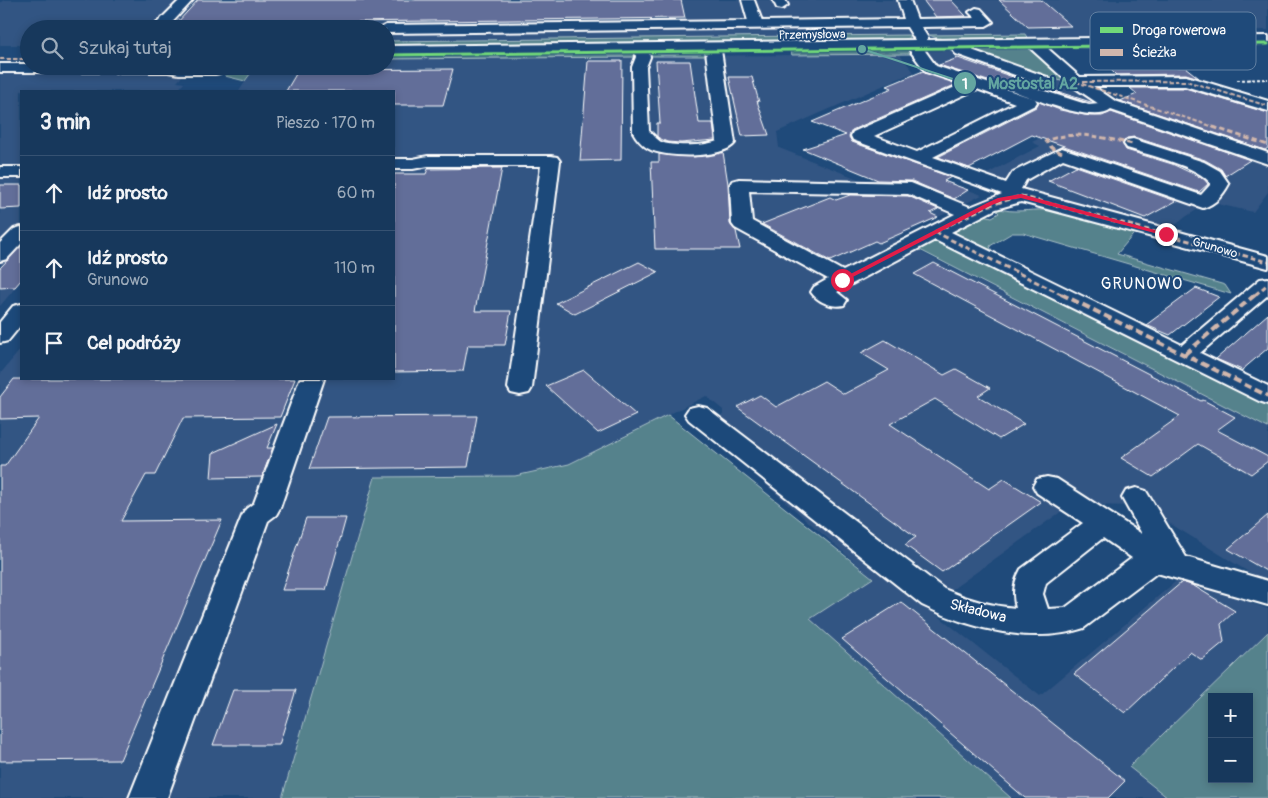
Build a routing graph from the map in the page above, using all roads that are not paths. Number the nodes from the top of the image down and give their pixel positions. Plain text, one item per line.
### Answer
1 (187, 0) edge
2 (748, 0) edge
3 (904, 0) edge
4 (976, 12) dead end
5 (167, 20) edge
6 (912, 24) junction
7 (757, 26) junction
8 (395, 29) edge
9 (1090, 42) edge
10 (1034, 43) junction
11 (918, 44) junction
12 (713, 46) junction
13 (641, 47) junction
14 (958, 47) junction
15 (395, 50) edge
16 (6, 55) edge
17 (20, 55) edge
18 (0, 66) edge
19 (20, 68) edge
20 (212, 75) edge
21 (1076, 82) junction
22 (976, 84) junction
23 (207, 85) dead end
24 (1104, 101) junction
25 (1268, 106) edge
26 (1133, 144) dead end
27 (1268, 145) edge
28 (918, 158) junction
29 (1268, 159) edge
30 (395, 164) edge
31 (0, 172) edge
32 (20, 172) edge
33 (1015, 193) junction
34 (971, 214) junction
35 (935, 232) junction
36 (20, 234) edge
37 (0, 255) edge
38 (1268, 262) edge
39 (842, 280) junction
40 (1268, 284) edge
41 (836, 300) dead end
42 (20, 313) edge
43 (0, 336) edge
44 (1185, 354) junction
45 (312, 380) edge
46 (520, 388) dead end
47 (1268, 396) edge
48 (698, 414) dead end
49 (1047, 486) dead end
50 (1136, 498) dead end
51 (1114, 530) junction
52 (1165, 563) junction
53 (1268, 593) edge
54 (1035, 621) junction
55 (148, 798) edge

1 - 5 street
2 - 7 street
3 - 6 street
4 - 6 street
6 - 7 street
6 - 11 street
7 - 8 street
9 - 10 street, Przemysłowa
10 - 14 street, Przemysłowa
10 - 21 street
11 - 12 street, Przemysłowa
11 - 14 street, Przemysłowa
11 - 22 street
12 - 13 street, Przemysłowa
12 - 13 street
13 - 15 street, Przemysłowa
14 - 24 street
14 - 24 street
16 - 17 street
16 - 18 street
18 - 19 street
20 - 23 street
21 - 24 street
21 - 25 street
21 - 27 street
22 - 28 street
22 - 28 street
24 - 29 street
26 - 33 street
28 - 33 street
30 - 46 street
31 - 32 street
33 - 34 street, Grunowo
33 - 38 street, Grunowo
34 - 35 street, Grunowo
34 - 39 street
35 - 39 street, Grunowo
35 - 44 street
36 - 37 street
39 - 41 street, Grunowo
40 - 44 street
42 - 43 street
44 - 47 street
45 - 55 street
48 - 54 street, Składowa
49 - 51 street
50 - 52 street
51 - 52 street
51 - 54 street
52 - 53 street
52 - 54 street, Składowa

